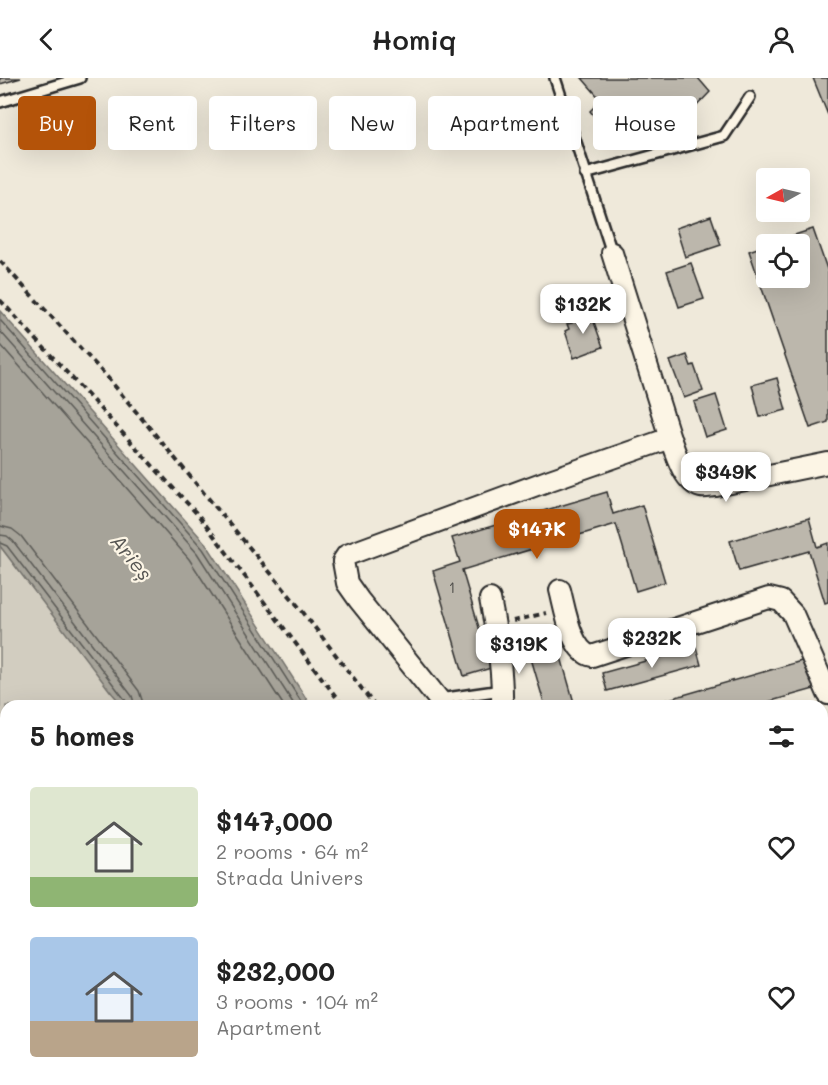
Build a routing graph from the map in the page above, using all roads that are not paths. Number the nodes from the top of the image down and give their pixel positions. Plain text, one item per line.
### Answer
1 (80, 78) edge
2 (555, 78) edge
3 (750, 97) dead end
4 (0, 102) edge
5 (585, 174) junction
6 (612, 253) joint
7 (670, 438) junction
8 (828, 463) edge
9 (490, 599) dead end
10 (562, 599) road end
11 (828, 694) edge
12 (502, 698) edge
13 (439, 700) edge
14 (478, 700) edge

1 - 4 lane
2 - 5 lane
3 - 5 lane
5 - 6 lane
6 - 7 street
7 - 8 street
7 - 13 street
9 - 12 street
10 - 11 street
12 - 14 lane

